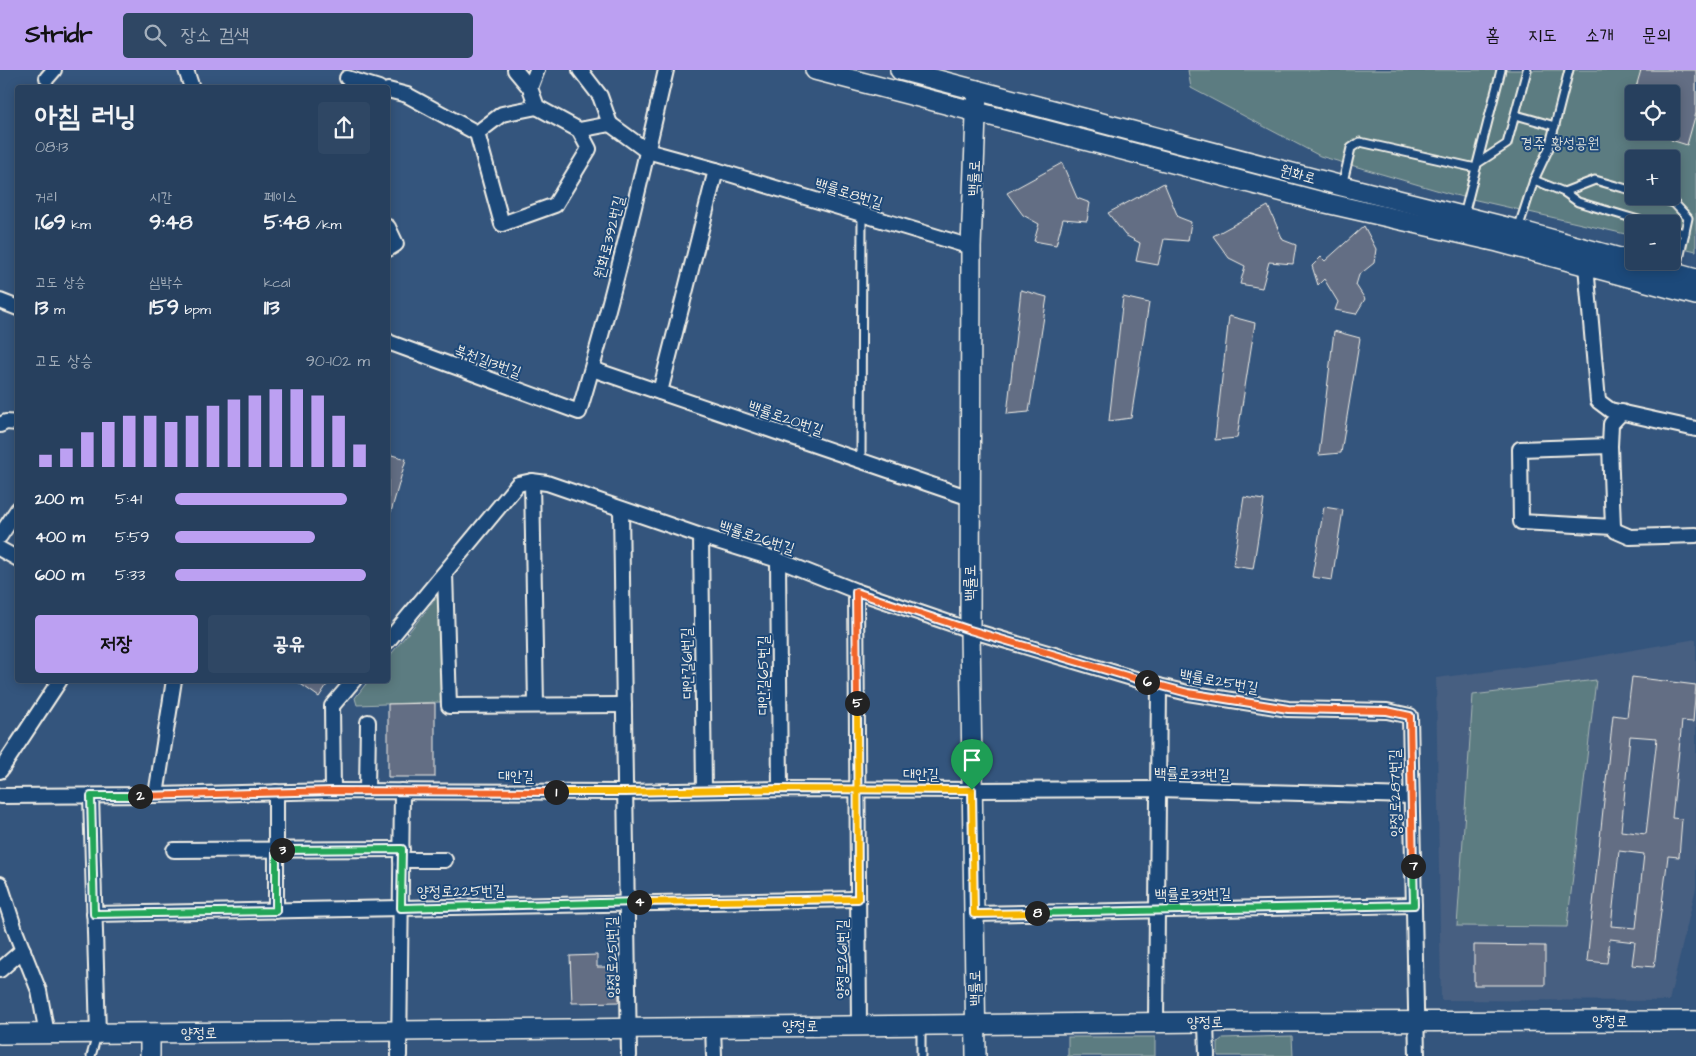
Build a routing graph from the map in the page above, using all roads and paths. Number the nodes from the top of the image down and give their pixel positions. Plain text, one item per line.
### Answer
1 (186, 70) edge
2 (515, 70) edge
3 (537, 70) edge
4 (580, 70) edge
5 (666, 70) edge
6 (815, 70) edge
7 (900, 70) edge
8 (1501, 70) edge
9 (1527, 70) edge
10 (1569, 70) edge
11 (348, 79) edge
12 (191, 85) edge
13 (369, 85) edge
14 (530, 88) junction
15 (977, 90) junction
16 (390, 91) edge
17 (536, 107) junction
18 (976, 111) junction
19 (1516, 115) junction
20 (610, 124) junction
21 (1554, 126) junction
22 (579, 130) junction
23 (477, 133) junction
24 (647, 151) junction
25 (1477, 166) junction
26 (716, 170) junction
27 (1534, 180) junction
28 (1342, 186) junction
29 (1625, 188) edge
30 (1564, 192) junction
31 (1676, 205) edge
32 (862, 214) junction
33 (1463, 216) junction
34 (1625, 216) edge
35 (1518, 230) junction
36 (390, 231) edge
37 (1680, 233) edge
38 (1684, 234) junction
39 (390, 248) edge
40 (971, 248) junction
41 (1586, 266) junction
42 (1676, 274) junction
43 (1696, 279) edge
44 (1696, 295) edge
45 (0, 302) edge
46 (15, 307) edge
47 (390, 343) edge
48 (592, 370) junction
49 (660, 392) junction
50 (579, 412) joint
51 (1622, 412) junction
52 (15, 423) edge
53 (0, 425) edge
54 (1696, 429) edge
55 (1610, 446) junction
56 (860, 460) junction
57 (532, 481) junction
58 (970, 498) junction
59 (621, 509) junction
60 (15, 514) edge
61 (1613, 528) junction
62 (1696, 535) edge
63 (0, 536) edge
64 (701, 536) junction
65 (0, 549) edge
66 (15, 557) edge
67 (778, 560) junction
68 (445, 573) junction
69 (856, 592) junction
70 (970, 630) junction
71 (390, 639) edge
72 (58, 683) edge
73 (174, 683) edge
74 (351, 683) edge
75 (1158, 686) junction
76 (536, 705) junction
77 (624, 705) junction
78 (1410, 716) joint
79 (368, 722) dead end
80 (0, 771) edge
81 (780, 789) junction
82 (1158, 789) junction
83 (704, 790) junction
84 (858, 790) junction
85 (972, 790) junction
86 (333, 791) junction
87 (367, 791) junction
88 (402, 791) junction
89 (276, 792) junction
90 (625, 792) junction
91 (156, 795) junction
92 (0, 796) edge
93 (91, 796) junction
94 (1411, 796) junction
95 (174, 850) dead end
96 (276, 850) junction
97 (402, 855) junction
98 (445, 860) dead end
99 (0, 884) edge
100 (858, 899) junction
101 (627, 903) junction
102 (1414, 905) junction
103 (401, 908) junction
104 (276, 911) junction
105 (1157, 912) junction
106 (94, 914) junction
107 (974, 914) junction
108 (23, 950) junction
109 (0, 970) edge
110 (1416, 1020) junction
111 (1696, 1021) edge
112 (1156, 1022) junction
113 (1206, 1022) junction
114 (921, 1025) junction
115 (976, 1025) junction
116 (859, 1026) junction
117 (713, 1027) junction
118 (629, 1028) junction
119 (398, 1031) junction
120 (0, 1034) edge
121 (46, 1034) junction
122 (98, 1034) junction
123 (150, 1034) junction
124 (91, 1056) edge
125 (150, 1056) edge
126 (399, 1056) edge
127 (630, 1056) edge
128 (714, 1056) edge
129 (921, 1056) edge
130 (976, 1056) edge
131 (1207, 1056) edge
132 (1417, 1056) edge

1 - 12 street
2 - 14 street
3 - 14 street
4 - 20 street
5 - 24 street, 원화로392번길
6 - 18 street, 원화로
7 - 15 street, 원화로
8 - 25 lane
9 - 19 lane
10 - 21 lane
11 - 13 street
14 - 17 street
15 - 18 street, 백률로
15 - 28 street, 원화로
16 - 23 street
17 - 22 street
17 - 23 street
18 - 40 street, 백률로
18 - 41 street, 원화로
19 - 21 lane
19 - 25 lane
20 - 22 street
20 - 24 street
21 - 27 lane
22 - 23 street
24 - 26 street, 백률로8번길
24 - 48 street, 원화로392번길
25 - 28 lane
25 - 33 lane
26 - 32 street, 백률로8번길
26 - 49 street
27 - 30 lane
27 - 35 lane
28 - 33 street, 원화로
29 - 30 lane
30 - 34 lane
31 - 38 lane
32 - 40 street, 백률로8번길
32 - 56 lane
33 - 35 street, 원화로
35 - 42 street, 원화로
36 - 39 street
37 - 38 lane
38 - 42 lane
40 - 58 street, 백률로
41 - 44 street, 원화로
41 - 51 street
42 - 43 street, 원화로
45 - 46 street
47 - 50 street, 북천길13번길
48 - 49 street, 백률로20번길
48 - 50 street, 원화로392번길
49 - 56 street, 백률로20번길
51 - 54 street
51 - 55 street
52 - 53 street
55 - 61 street
55 - 61 street
56 - 58 street, 백률로20번길
57 - 59 street, 백률로26번길
57 - 68 street
57 - 76 street
58 - 70 street, 백률로
59 - 64 street, 백률로26번길
59 - 77 street, 양정로251번길
60 - 63 street
61 - 62 street
64 - 67 street, 백률로26번길
64 - 83 street, 대안길61번길
65 - 66 street
67 - 69 street, 백률로26번길
67 - 81 street, 대안길65번길
68 - 71 street
68 - 76 street
69 - 70 street, 백률로26번길
69 - 84 street, 양정로261번길
70 - 75 street, 백률로25번길
70 - 85 street, 백률로
72 - 80 street
73 - 91 street
74 - 86 street
75 - 78 street, 백률로25번길
75 - 82 street
76 - 77 street
77 - 90 street, 양정로251번길
78 - 94 street, 양정로287번길
79 - 87 street
81 - 83 street, 대안길
81 - 84 street, 대안길
82 - 85 street, 백률로33번길
82 - 94 street, 백률로33번길
82 - 105 street
83 - 90 street, 대안길
84 - 85 street, 대안길
84 - 100 street, 양정로261번길
85 - 107 street, 백률로
86 - 87 street, 대안길
86 - 89 street, 대안길
87 - 88 street, 대안길
88 - 90 street, 대안길
88 - 97 street
89 - 91 street, 대안길
89 - 96 street
90 - 101 street, 양정로251번길
91 - 93 street, 대안길
92 - 93 street, 대안길
93 - 106 street
94 - 102 street, 양정로287번길
95 - 96 street
96 - 97 street
96 - 104 street
97 - 98 street
97 - 103 street
99 - 108 street
100 - 101 street, 양정로225번길
100 - 116 street, 양정로261번길
101 - 103 street, 양정로225번길
101 - 118 street, 양정로251번길
102 - 105 street, 백률로39번길
102 - 110 street, 양정로287번길
103 - 104 street, 양정로225번길
103 - 119 street
104 - 106 street, 양정로225번길
105 - 107 street, 백률로39번길
105 - 112 street
106 - 122 street
107 - 115 street, 백률로
108 - 109 street
108 - 121 street
110 - 111 street, 양정로
110 - 113 street, 양정로
110 - 132 street, 양정로287번길
112 - 113 street, 양정로
112 - 115 street, 양정로
113 - 131 street
114 - 115 street, 양정로
114 - 116 street, 양정로
114 - 129 lane
115 - 130 street, 백률로
116 - 117 street, 양정로
117 - 118 street, 양정로
117 - 128 street
118 - 119 street, 양정로
118 - 127 street, 양정로251번길
119 - 123 street, 양정로
119 - 126 street
120 - 121 street, 양정로
121 - 122 street, 양정로
122 - 123 street, 양정로
122 - 124 lane
123 - 125 street

